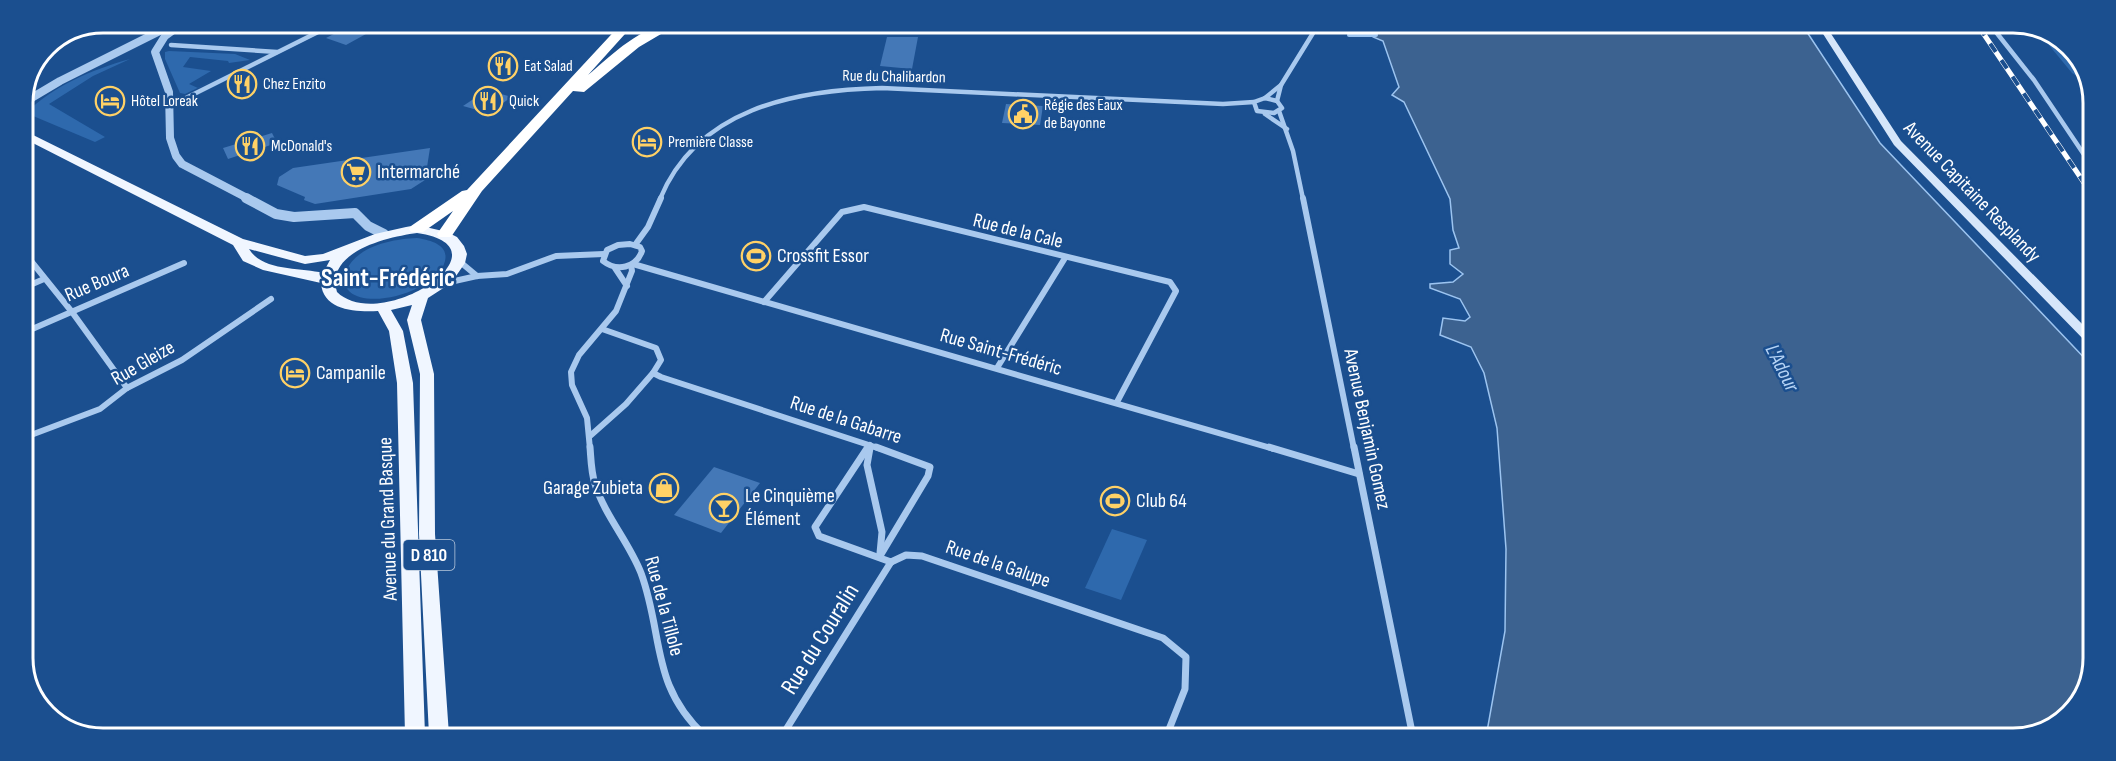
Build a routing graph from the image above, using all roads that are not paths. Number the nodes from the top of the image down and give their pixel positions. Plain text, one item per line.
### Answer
1 (154, 33) edge
2 (169, 33) edge
3 (316, 33) edge
4 (609, 33) edge
5 (619, 33) edge
6 (655, 33) edge
7 (1312, 33) edge
8 (1826, 33) edge
9 (1997, 33) edge
10 (171, 45) dead end
11 (278, 52) junction
12 (592, 61) junction
13 (1281, 85) junction
14 (33, 96) edge
15 (1264, 98) junction
16 (1277, 101) junction
17 (1254, 105) junction
18 (170, 106) junction
19 (1279, 111) junction
20 (1265, 113) junction
21 (1287, 129) junction
22 (528, 133) junction
23 (33, 139) edge
24 (33, 146) edge
25 (46, 146) junction
26 (2083, 153) edge
27 (476, 188) junction
28 (368, 225) junction
29 (417, 229) junction
30 (384, 234) junction
31 (445, 234) junction
32 (237, 242) junction
33 (635, 244) junction
34 (358, 246) junction
35 (604, 254) junction
36 (1065, 258) junction
37 (459, 261) junction
38 (33, 264) edge
39 (184, 264) dead end
40 (632, 265) junction
41 (615, 268) junction
42 (477, 276) junction
43 (44, 279) junction
44 (328, 281) junction
45 (33, 284) edge
46 (440, 285) junction
47 (627, 286) junction
48 (422, 295) junction
49 (271, 299) dead end
50 (764, 302) junction
51 (382, 307) junction
52 (72, 312) junction
53 (33, 329) edge
54 (602, 329) junction
55 (2083, 332) edge
56 (997, 368) junction
57 (652, 373) junction
58 (127, 388) junction
59 (1118, 402) junction
60 (33, 434) edge
61 (590, 436) junction
62 (870, 445) junction
63 (1359, 474) junction
64 (880, 556) junction
65 (891, 562) junction
66 (415, 728) edge
67 (439, 728) edge
68 (695, 728) edge
69 (787, 728) edge
70 (1170, 728) edge
71 (1411, 728) edge

1 - 14 street
2 - 18 street
3 - 11 street
4 - 12 highway
5 - 12 highway
6 - 22 highway
7 - 13 street
8 - 55 main road, Avenue Capitaine Resplandy
9 - 26 street
10 - 11 street
11 - 18 street
12 - 22 highway
13 - 15 street
13 - 16 street
15 - 16 street
15 - 17 street
16 - 19 street, Avenue Benjamin Gomez
17 - 20 street
17 - 33 street, Rue du Chalibardon
18 - 28 street
19 - 20 street
19 - 21 street, Avenue Benjamin Gomez
20 - 21 street
21 - 63 street, Avenue Benjamin Gomez
22 - 27 highway
23 - 25 main road
24 - 25 main road
25 - 32 main road
27 - 29 highway
27 - 31 highway
28 - 30 street
28 - 34 street
29 - 30 main road
29 - 31 main road
30 - 34 main road
31 - 37 main road
32 - 34 main road
32 - 44 main road
33 - 35 street
33 - 40 street, Rue de la Tillole
34 - 44 main road
35 - 41 street
35 - 42 street
36 - 50 street, Rue de la Cale
36 - 56 street
36 - 59 street, Rue de la Cale
37 - 42 street
37 - 46 main road
38 - 43 street
39 - 52 street, Rue Boura
40 - 41 street
40 - 47 street, Rue de la Tillole
40 - 50 street, Rue Saint-Frédéric
41 - 47 street
42 - 46 street
43 - 45 street
43 - 52 street
44 - 51 main road
46 - 48 main road
47 - 54 street, Rue de la Tillole
48 - 51 main road
48 - 67 main road, Avenue du Grand Basque / D 810
49 - 58 street, Rue Gleize
50 - 56 street, Rue Saint-Frédéric
51 - 66 main road, Avenue du Grand Basque / D 810
52 - 53 street, Rue Boura
52 - 58 street
54 - 57 street
54 - 61 street, Rue de la Tillole
56 - 59 street, Rue Saint-Frédéric
57 - 61 street
57 - 62 street, Rue de la Gabarre
58 - 60 street, Rue Gleize
59 - 63 street, Rue Saint-Frédéric
61 - 68 street, Rue de la Tillole
62 - 64 street
62 - 64 street, Rue de la Gabarre
62 - 64 street
63 - 71 street, Avenue Benjamin Gomez
64 - 65 street
65 - 69 street, Rue du Couralin
65 - 70 street, Rue de la Galupe

